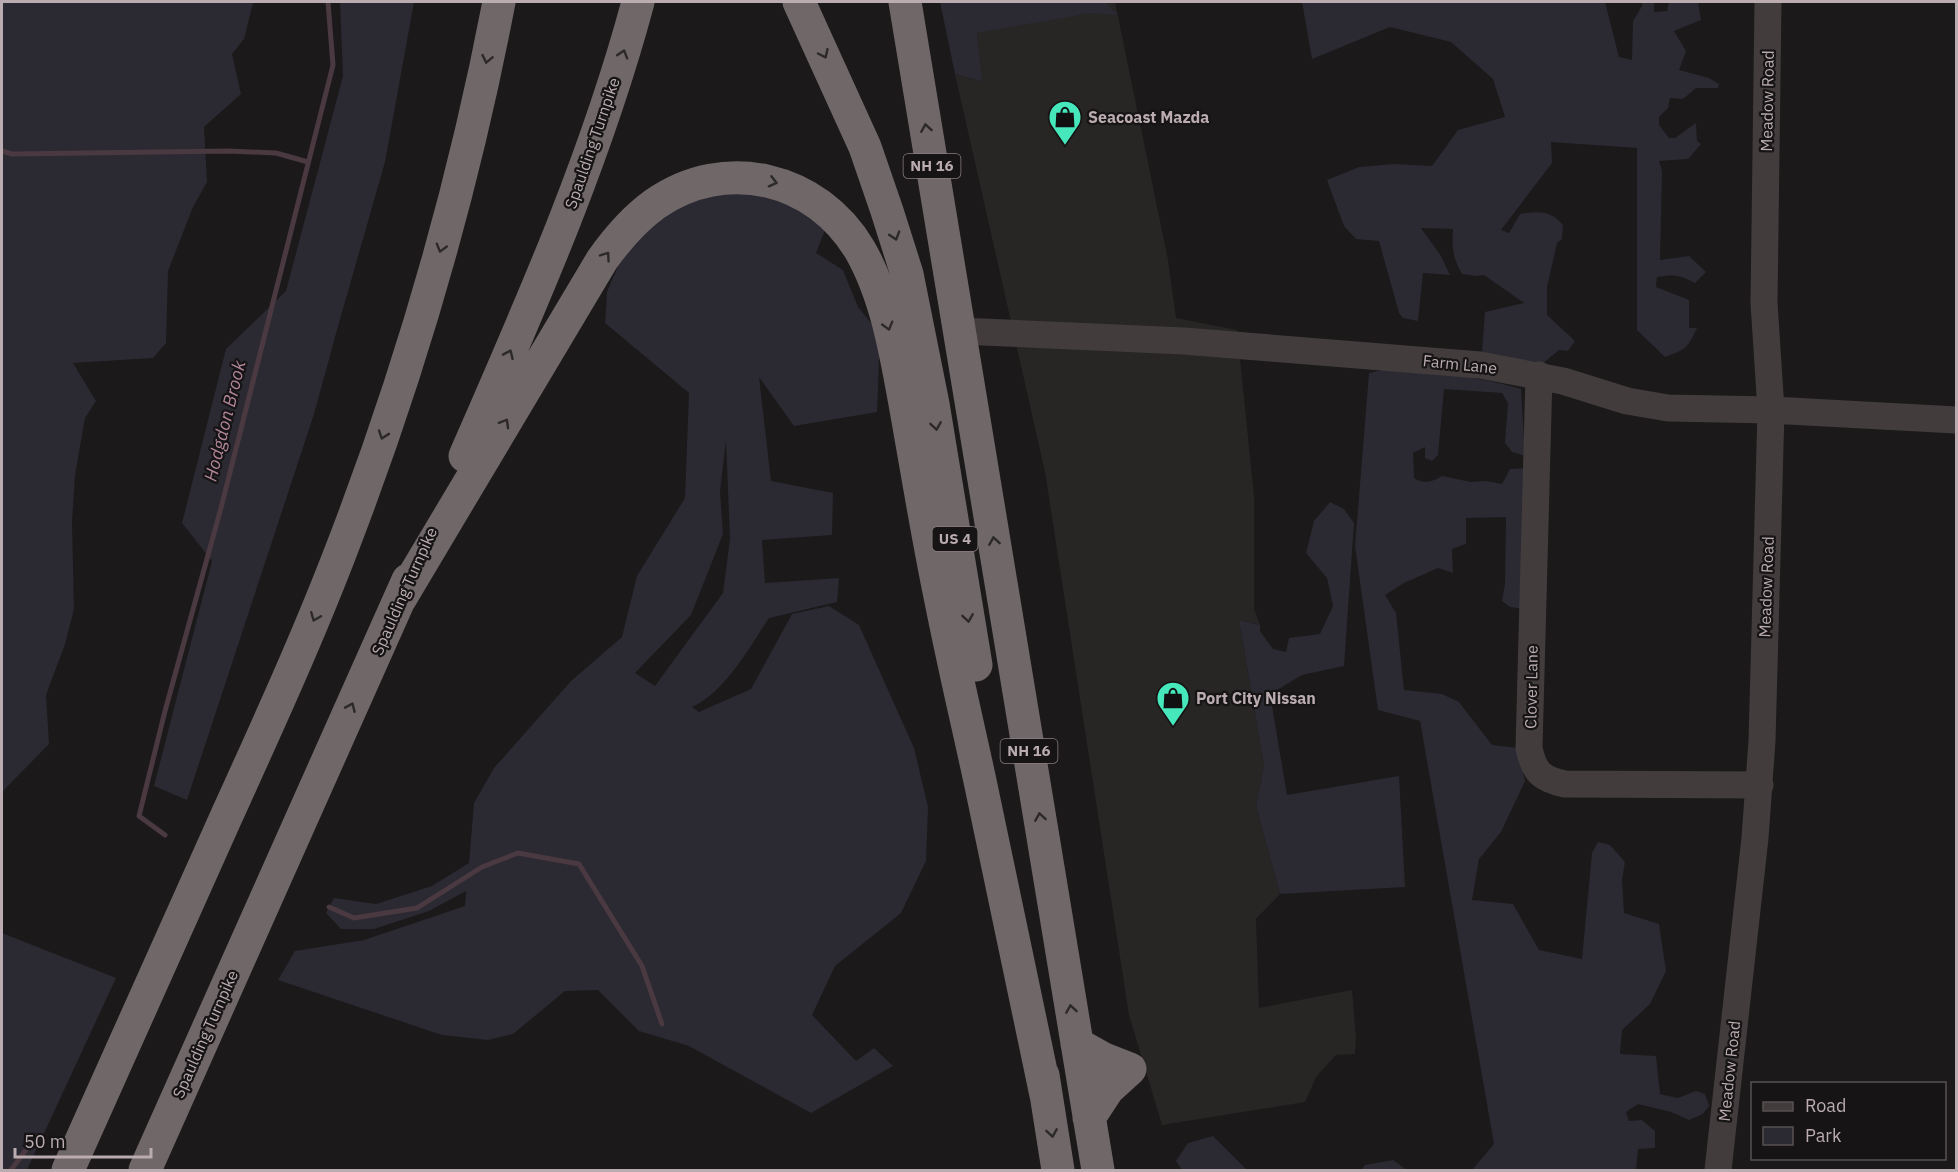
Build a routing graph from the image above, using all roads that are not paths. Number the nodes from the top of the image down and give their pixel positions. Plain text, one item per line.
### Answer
1 (499, 2) edge
2 (638, 2) edge
3 (799, 2) edge
4 (905, 2) edge
5 (1768, 2) edge
6 (960, 331) junction
7 (1539, 375) junction
8 (1771, 410) junction
9 (1956, 420) edge
10 (400, 599) junction
11 (327, 761) junction
12 (1760, 785) junction
13 (1077, 1044) junction
14 (1046, 1095) junction
15 (1089, 1118) junction
16 (68, 1170) edge
17 (145, 1170) edge
18 (169, 1170) edge
19 (1058, 1170) edge
20 (1098, 1170) edge
21 (1718, 1170) edge

1 -> 16 highway
10 -> 2 highway, Spaulding Turnpike
3 -> 14 highway, US 4
6 -> 4 highway, NH 16
5 - 8 street, Meadow Road
6 - 7 street, Farm Lane
13 -> 6 highway, NH 16
7 - 8 street, Farm Lane
7 - 12 street, Clover Lane
8 - 9 street, Farm Lane
8 - 12 street, Meadow Road
11 -> 10 highway, Spaulding Turnpike
10 -> 14 highway
11 - 17 highway, Spaulding Turnpike
11 - 18 highway
12 - 21 street, Meadow Road
13 - 15 highway, NH 16
13 - 15 highway
14 -> 19 highway, US 4
15 - 20 highway, NH 16

